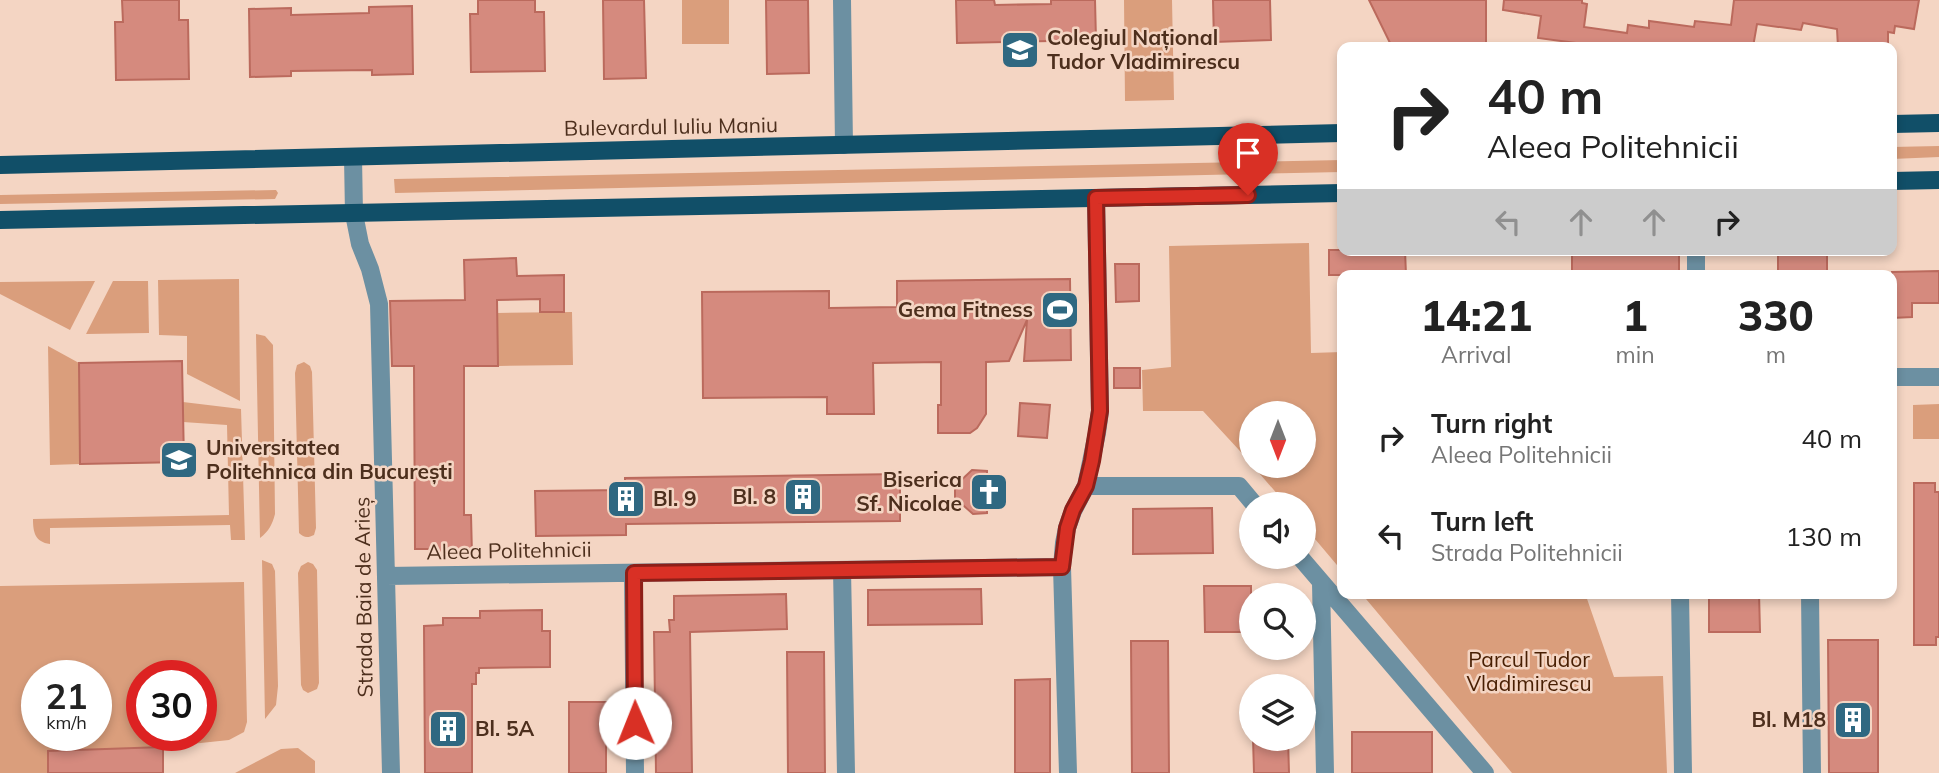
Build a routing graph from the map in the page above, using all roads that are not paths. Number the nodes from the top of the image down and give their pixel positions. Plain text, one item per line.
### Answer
1 (842, 0) edge
2 (1939, 123) edge
3 (1897, 124) edge
4 (1337, 133) edge
5 (844, 145) junction
6 (353, 157) junction
7 (0, 165) edge
8 (1939, 180) edge
9 (1897, 181) edge
10 (1337, 193) edge
11 (1096, 198) junction
12 (354, 214) junction
13 (0, 220) edge
14 (1897, 377) edge
15 (1939, 377) edge
16 (1086, 486) junction
17 (1244, 492) edge
18 (1062, 567) junction
19 (1309, 569) edge
20 (842, 570) junction
21 (634, 573) junction
22 (386, 576) junction
23 (1321, 583) junction
24 (1679, 599) edge
25 (1810, 599) edge
26 (391, 773) edge
27 (635, 773) edge
28 (846, 773) edge
29 (1068, 773) edge
30 (1325, 773) edge
31 (1485, 773) edge
32 (1684, 773) edge
33 (1812, 773) edge

1 - 5 street
2 - 3 main road
4 - 5 main road, Bulevardul Iuliu Maniu
5 - 6 main road, Bulevardul Iuliu Maniu
6 - 7 main road, Bulevardul Iuliu Maniu
6 - 12 street, Strada Baia de Arieș
8 - 9 main road
10 - 11 main road
11 - 12 main road
11 - 16 street
12 - 13 main road
12 - 22 street, Strada Baia de Arieș
14 - 15 street
16 - 17 street
16 - 18 street
18 - 20 street, Aleea Politehnicii
18 - 29 street
19 - 23 street
20 - 21 street, Aleea Politehnicii
20 - 28 street
21 - 22 street, Aleea Politehnicii
21 - 27 street
22 - 26 street, Strada Baia de Arieș
23 - 30 street
23 - 31 street
24 - 32 street
25 - 33 street

